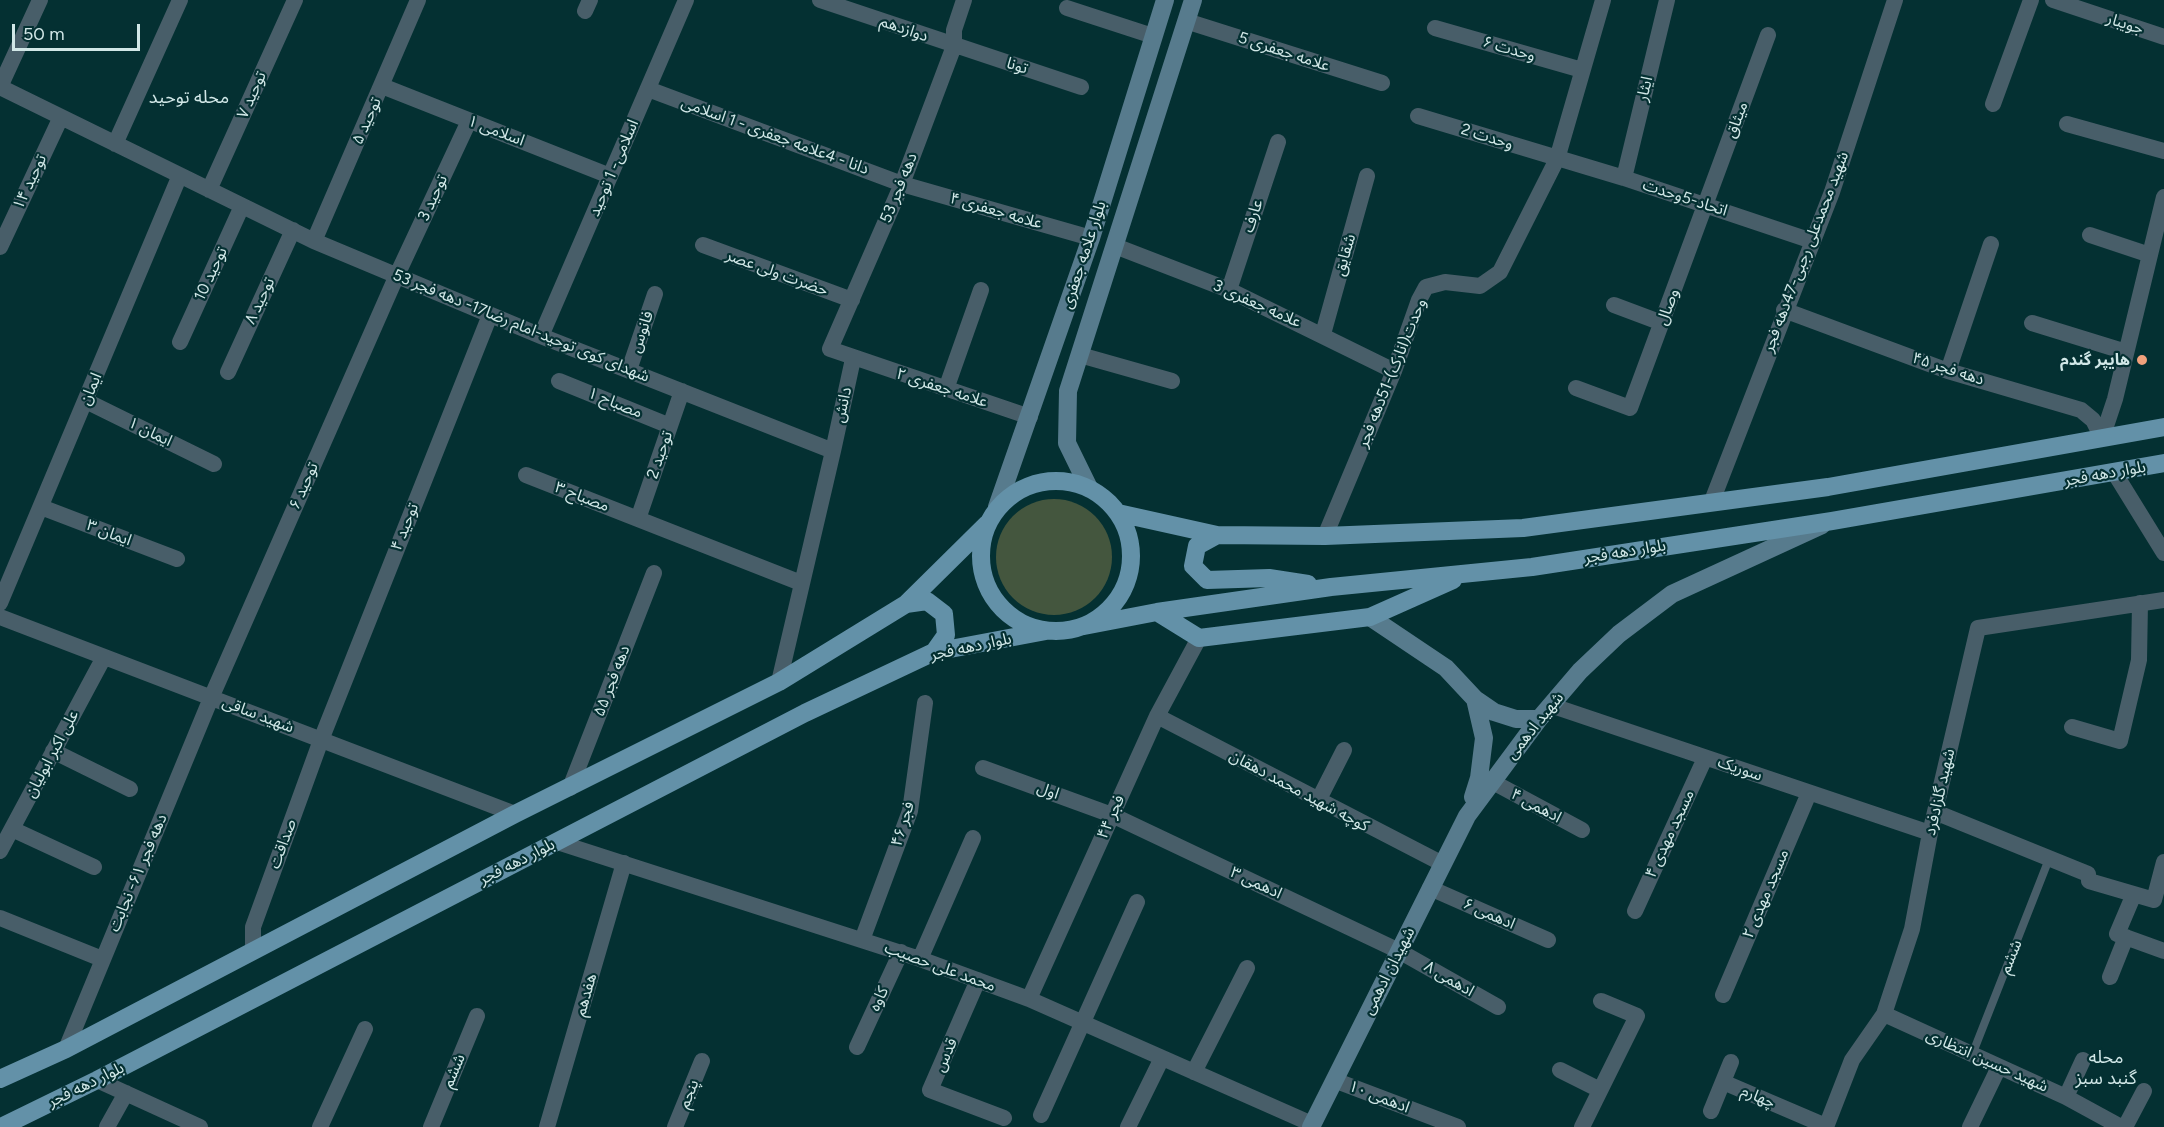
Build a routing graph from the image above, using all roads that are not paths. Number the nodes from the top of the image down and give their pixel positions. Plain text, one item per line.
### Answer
1 (40, 0) edge
2 (180, 0) edge
3 (295, 0) edge
4 (418, 0) edge
5 (686, 0) edge
6 (823, 0) edge
7 (964, 0) edge
8 (1165, 0) edge
9 (1193, 0) edge
10 (1603, 0) edge
11 (1667, 0) edge
12 (1895, 0) edge
13 (2031, 0) edge
14 (2053, 0) edge
15 (1067, 8) dead end
16 (1186, 21) junction
17 (1435, 28) dead end
18 (1768, 35) dead end
19 (1154, 36) junction
20 (2164, 37) edge
21 (1179, 45) junction
22 (954, 46) junction
23 (1582, 70) junction
24 (1382, 83) dead end
25 (382, 86) junction
26 (0, 87) edge
27 (1081, 87) dead end
28 (648, 89) junction
29 (1993, 104) dead end
30 (1418, 116) dead end
31 (61, 117) junction
32 (469, 121) junction
33 (2067, 124) dead end
34 (1278, 142) dead end
35 (115, 144) junction
36 (2164, 151) edge
37 (1557, 159) junction
38 (180, 176) junction
39 (610, 176) junction
40 (1367, 176) dead end
41 (1624, 178) junction
42 (902, 184) junction
43 (209, 190) junction
44 (2164, 197) edge
45 (1705, 205) junction
46 (242, 206) junction
47 (292, 230) junction
48 (2090, 235) dead end
49 (1091, 238) junction
50 (314, 241) junction
51 (1812, 241) junction
52 (1992, 244) dead end
53 (702, 245) dead end
54 (1115, 246) junction
55 (0, 247) edge
56 (2150, 255) junction
57 (397, 275) junction
58 (981, 290) dead end
59 (1229, 290) junction
60 (655, 294) dead end
61 (852, 300) junction
62 (1614, 305) dead end
63 (1784, 310) junction
64 (490, 315) junction
65 (1662, 323) junction
66 (2032, 323) dead end
67 (1323, 334) junction
68 (541, 336) junction
69 (180, 342) dead end
70 (2126, 352) junction
71 (1080, 355) junction
72 (853, 359) junction
73 (629, 370) junction
74 (1948, 371) junction
75 (228, 372) dead end
76 (1394, 372) junction
77 (559, 381) dead end
78 (1172, 381) dead end
79 (1576, 388) dead end
80 (946, 389) junction
81 (682, 392) junction
82 (86, 401) junction
83 (1030, 417) junction
84 (670, 426) junction
85 (2164, 427) edge
86 (2102, 438) junction
87 (833, 451) junction
88 (2164, 463) edge
89 (214, 464) dead end
90 (2114, 472) junction
91 (526, 475) dead end
92 (1089, 488) junction
93 (1712, 501) junction
94 (41, 507) junction
95 (997, 507) junction
96 (1118, 513) junction
97 (638, 519) junction
98 (1832, 520) junction
99 (987, 524) junction
100 (1217, 535) junction
101 (1325, 536) junction
102 (2164, 553) edge
103 (177, 559) dead end
104 (654, 573) dead end
105 (1470, 573) junction
106 (801, 583) junction
107 (1331, 587) junction
108 (2164, 600) edge
109 (0, 603) edge
110 (2140, 603) junction
111 (906, 604) junction
112 (1156, 612) junction
113 (1370, 616) junction
114 (0, 617) edge
115 (1084, 626) junction
116 (1046, 631) junction
117 (1199, 638) junction
118 (934, 652) junction
119 (104, 657) junction
120 (779, 682) junction
121 (211, 698) junction
122 (1475, 699) junction
123 (925, 703) dead end
124 (1545, 712) junction
125 (1157, 716) junction
126 (2072, 727) dead end
127 (321, 740) junction
128 (1344, 750) dead end
129 (53, 751) junction
130 (1705, 758) junction
131 (983, 768) dead end
132 (1491, 781) junction
133 (570, 788) junction
134 (130, 789) dead end
135 (1809, 793) junction
136 (1318, 801) junction
137 (1935, 812) junction
138 (515, 814) junction
139 (1112, 814) junction
140 (1467, 816) junction
141 (12, 829) junction
142 (1581, 830) dead end
143 (1930, 833) junction
144 (973, 838) dead end
145 (557, 842) junction
146 (0, 851) edge
147 (2049, 859) junction
148 (2164, 862) edge
149 (624, 863) junction
150 (1443, 864) junction
151 (94, 867) dead end
152 (1430, 888) junction
153 (2134, 894) junction
154 (1137, 902) dead end
155 (1635, 911) dead end
156 (0, 918) edge
157 (2126, 937) junction
158 (862, 940) junction
159 (1548, 940) dead end
160 (253, 949) junction
161 (1399, 951) junction
162 (2164, 951) edge
163 (901, 952) junction
164 (920, 958) junction
165 (102, 959) junction
166 (1247, 968) dead end
167 (2110, 977) dead end
168 (978, 980) junction
169 (1723, 995) dead end
170 (1029, 999) junction
171 (1601, 1001) dead end
172 (1498, 1007) dead end
173 (1884, 1014) junction
174 (477, 1016) dead end
175 (1083, 1023) junction
176 (365, 1029) dead end
177 (857, 1047) dead end
178 (66, 1049) junction
179 (1972, 1055) junction
180 (1162, 1058) junction
181 (2083, 1060) dead end
182 (702, 1061) dead end
183 (1731, 1062) dead end
184 (1999, 1067) junction
185 (1560, 1070) dead end
186 (1194, 1072) junction
187 (0, 1079) edge
188 (97, 1080) junction
189 (1334, 1080) junction
190 (1723, 1082) junction
191 (1600, 1090) junction
192 (2144, 1091) dead end
193 (126, 1093) junction
194 (2066, 1097) junction
195 (1711, 1111) dead end
196 (1041, 1115) dead end
197 (1004, 1118) dead end
198 (189, 1125) edge
199 (1311, 1125) edge
200 (1, 1127) edge
201 (107, 1127) edge
202 (320, 1127) edge
203 (431, 1127) edge
204 (547, 1127) edge
205 (675, 1127) edge
206 (1128, 1127) edge
207 (1458, 1127) edge
208 (1582, 1127) edge
209 (1826, 1127) edge
210 (1970, 1127) edge
211 (2121, 1127) edge
212 (2125, 1127) edge

1 - 26 street
2 - 35 street
3 - 43 street, توحید ۷
4 - 25 street, توحید ۵
5 - 28 street, اسلامی- 1 توحید
6 - 22 street, دوازدهم
7 - 22 street, دهه فجر 53
8 - 19 street, بلوار علامه جعفری
9 - 16 street, بلوار علامه جعفری
10 - 23 street, وحدت(انارک)-51دهه فجر
11 - 41 street, ایثار
12 - 51 street, شهید محمدعلی رجبی-47دهه فجر
13 - 29 street
14 - 20 street, جویبار
15 - 19 street
16 - 21 street, بلوار علامه جعفری
16 - 24 street, علامه جعفری 5
17 - 23 street, وحدت ۶
18 - 45 street, میثاق
19 - 21 street
19 - 49 street, بلوار علامه جعفری
21 - 54 street, بلوار علامه جعفری
22 - 27 street, تونا
22 - 42 street, دهه فجر 53
23 - 37 street, وحدت(انارک)-51دهه فجر
25 - 32 street, اسلامی ۱
25 - 50 street, توحید ۵
26 - 31 street, شهدای کوی توحید-امام رضا17- دهه فجر 53
28 - 39 street, اسلامی- 1 توحید
28 - 42 street, دانا - 4علامه جعفری - 1 اسلامی
30 - 37 street, وحدت 2
31 - 35 street, شهدای کوی توحید-امام رضا17- دهه فجر 53
31 - 55 street, توحید ۱۴
32 - 39 street, اسلامی ۱
32 - 57 street, توحید 3
33 - 36 street
34 - 59 street, عارف
35 - 38 street, شهدای کوی توحید-امام رضا17- دهه فجر 53
37 - 41 street, اتحاد-5وحدت
37 - 76 street, وحدت(انارک)-51دهه فجر
38 - 43 street, شهدای کوی توحید-امام رضا17- دهه فجر 53
38 - 82 street, ایمان
39 - 68 street, اسلامی- 1 توحید
40 - 67 street, شقایق
41 - 45 street, اتحاد-5وحدت
42 - 49 street, علامه جعفری ۴
42 - 61 street, دهه فجر 53
43 - 46 street, شهدای کوی توحید-امام رضا17- دهه فجر 53
44 - 56 street
45 - 51 street, اتحاد-5وحدت
45 - 65 street, وصال
46 - 47 street, شهدای کوی توحید-امام رضا17- دهه فجر 53
46 - 69 street, توحید 10
47 - 50 street, شهدای کوی توحید-امام رضا17- دهه فجر 53
47 - 75 street, توحید ۸
48 - 56 street
49 - 83 street, بلوار علامه جعفری
50 - 57 street, شهدای کوی توحید-امام رضا17- دهه فجر 53
51 - 63 street, شهید محمدعلی رجبی-47دهه فجر
52 - 74 street
53 - 61 street, حضرت ولی عصر
54 - 59 street, علامه جعفری 3
54 - 71 street, بلوار علامه جعفری
56 - 70 street
57 - 64 street, شهدای کوی توحید-امام رضا17- دهه فجر 53
57 - 121 street, توحید ۶
58 - 80 street
59 - 67 street, علامه جعفری 3
60 - 73 street, فانوس
61 - 72 street, دهه فجر 53
62 - 65 street
63 - 74 street, دهه فجر ۴۵
63 - 93 street, شهید محمدعلی رجبی-47دهه فجر
64 - 68 street, شهدای کوی توحید-امام رضا17- دهه فجر 53
64 - 127 street, توحید ۴
65 - 79 street, وصال
66 - 70 street
67 - 76 street, علامه جعفری 3
68 - 73 street, شهدای کوی توحید-امام رضا17- دهه فجر 53
70 - 86 street
71 - 78 street
71 - 92 street, بلوار علامه جعفری
72 - 80 street, علامه جعفری ۲
72 - 87 street, دانش
73 - 81 street, شهدای کوی توحید-امام رضا17- دهه فجر 53
74 - 86 street, دهه فجر ۴۵
76 - 101 street, وحدت(انارک)-51دهه فجر
77 - 84 street, مصباح ۱
80 - 83 street, علامه جعفری ۲
81 - 84 street, توحید 2
81 - 87 street, شهدای کوی توحید-امام رضا17- دهه فجر 53
82 - 89 street, ایمان ۱
82 - 94 street, ایمان
83 - 95 street, بلوار علامه جعفری
84 - 97 street, توحید 2
85 - 86 main road
86 - 93 main road
87 - 106 street
88 - 90 main road, بلوار دهه فجر
90 - 98 main road, بلوار دهه فجر
90 - 102 street
91 - 97 street, مصباح ۳
92 - 95 main road
92 - 96 main road
93 - 101 main road
94 - 103 street, ایمان ۳
94 - 109 street, ایمان
95 - 99 main road
96 - 100 main road
96 - 115 main road
97 - 106 street, مصباح ۳
98 - 105 main road, بلوار دهه فجر
98 - 124 street, شهید ادهمی
99 - 111 main road
99 - 116 main road
100 - 101 main road
100 - 107 main road
104 - 133 street, دهه فجر ۵۵
105 - 107 main road, بلوار دهه فجر
105 - 113 main road
106 - 120 street
107 - 112 main road, بلوار دهه فجر
108 - 110 street, شهید گلزادفرد
110 - 126 street
110 - 137 street, شهید گلزادفرد
111 - 118 main road
111 - 120 main road
112 - 115 main road, بلوار دهه فجر
112 - 117 main road
113 - 117 main road
113 - 122 street
114 - 119 street, شهید ساقی
115 - 116 main road
116 - 118 main road, بلوار دهه فجر
117 - 125 street, فجر ۴۴
118 - 145 main road, بلوار دهه فجر
119 - 121 street, شهید ساقی
119 - 129 street, علی اکبر ابولیان
120 - 133 main road
121 - 127 street, شهید ساقی
121 - 165 street, دهه فجر ۶۱- نجابت
122 - 124 street
122 - 140 street, شهید ادهمی
123 - 158 street, فجر ۴۶
124 - 130 street, سوریک
124 - 132 street, شهید ادهمی
125 - 136 street, کوچه شهید محمد دهقان
125 - 139 street, فجر ۴۴
127 - 138 street, شهید ساقی
127 - 160 street, صداقت
128 - 136 street
129 - 134 street
129 - 141 street, علی اکبر ابولیان
130 - 135 street, سوریک
130 - 155 street, مسجد مهدی ۴
131 - 139 street, اول
132 - 140 street, شهید ادهمی
132 - 142 street, ادهمی ۴
133 - 138 main road
135 - 143 street, سوریک
135 - 169 street, مسجد مهدی ۲
136 - 150 street, کوچه شهید محمد دهقان
137 - 143 street, شهید گلزادفرد
137 - 147 street
138 - 160 main road
139 - 161 street, ادهمی ۳
139 - 170 street, فجر ۴۴
140 - 150 street, شهیدان ادهمی
141 - 146 street, علی اکبر ابولیان
141 - 151 street
143 - 173 street, شهید گلزادفرد
144 - 164 street
145 - 149 street, محمد علی حصیب
145 - 188 main road, بلوار دهه فجر
147 - 153 street
147 - 179 lane, ششم
148 - 153 street
149 - 158 street, محمد علی حصیب
149 - 204 street, هفدهم
150 - 152 street, شهیدان ادهمی
152 - 159 street, ادهمی ۶
152 - 161 street, شهیدان ادهمی
153 - 157 street
154 - 175 street
156 - 165 street
157 - 162 street
157 - 167 street
158 - 163 street, محمد علی حصیب
160 - 178 main road
161 - 172 street, ادهمی ۸
161 - 189 street, شهیدان ادهمی
163 - 164 street, محمد علی حصیب
163 - 177 street, کاوه
164 - 168 street, محمد علی حصیب
165 - 178 street, دهه فجر ۶۱- نجابت
166 - 186 street
168 - 170 street, محمد علی حصیب
168 - 197 street, قدس
170 - 175 street, محمد علی حصیب
171 - 191 street
173 - 179 street, شهید حسین انتظاری
173 - 209 street, شهید گلزادفرد
174 - 203 street, ششم
175 - 180 street, محمد علی حصیب
175 - 196 street
176 - 202 street
178 - 187 main road
179 - 184 street, شهید حسین انتظاری
180 - 186 street, محمد علی حصیب
180 - 206 street
181 - 194 street
182 - 205 street, پنجم
183 - 190 street
184 - 194 street, شهید حسین انتظاری
184 - 210 street
185 - 191 street
186 - 199 street, محمد علی حصیب
188 - 193 street
188 - 200 main road, بلوار دهه فجر
189 - 199 street, شهیدان ادهمی
189 - 207 street, ادهمی ۱۰
190 - 195 street
190 - 209 street, چهارم
191 - 208 street
192 - 212 street
193 - 198 street
193 - 201 street
194 - 211 street, شهید حسین انتظاری

